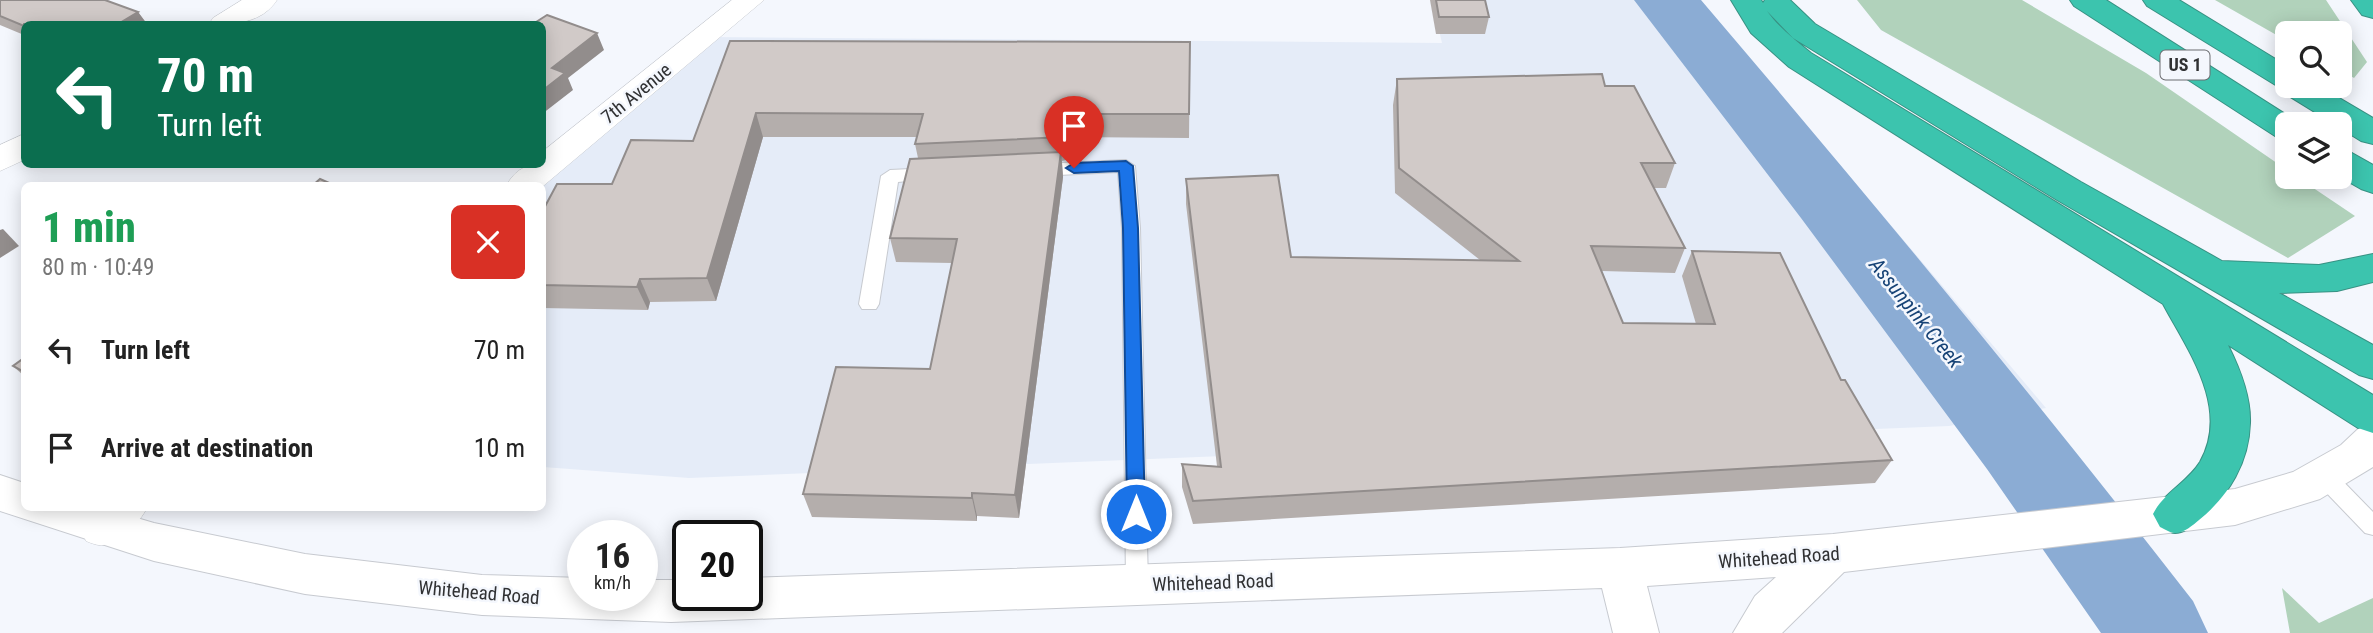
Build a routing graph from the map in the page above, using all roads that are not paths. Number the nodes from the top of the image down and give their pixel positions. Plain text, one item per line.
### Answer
1 (263, 0) edge
2 (750, 0) edge
3 (1746, 0) edge
4 (1775, 0) edge
5 (2061, 0) edge
6 (2085, 0) edge
7 (2158, 0) edge
8 (2366, 0) edge
9 (2373, 9) edge
10 (228, 21) edge
11 (2138, 36) junction
12 (2275, 73) edge
13 (2316, 98) edge
14 (2275, 121) edge
15 (2370, 131) edge
16 (21, 147) edge
17 (0, 160) edge
18 (546, 166) edge
19 (544, 168) edge
20 (2352, 168) edge
21 (1015, 171) edge
22 (945, 174) edge
23 (2373, 181) edge
24 (527, 182) edge
25 (2373, 268) edge
26 (2209, 271) junction
27 (2172, 291) junction
28 (869, 304) dead end
29 (2373, 364) edge
30 (2373, 416) edge
31 (2373, 441) edge
32 (2324, 476) junction
33 (0, 493) edge
34 (21, 500) edge
35 (64, 511) edge
36 (2165, 515) junction
37 (113, 518) edge
38 (2373, 526) edge
39 (1833, 554) junction
40 (1620, 568) junction
41 (1137, 585) junction
42 (1636, 633) edge
43 (1756, 633) edge

1 - 10 street
2 - 18 street, 7th Avenue
3 - 27 highway
4 - 26 highway
5 - 11 highway
6 - 11 highway, US 1
7 - 12 highway, US 1
8 - 9 highway
11 - 14 highway, US 1
13 - 15 highway
16 - 17 street
19 - 24 street, 7th Avenue
20 - 23 highway
21 - 41 lane
22 - 28 lane
25 - 26 highway
26 - 29 highway
27 - 30 highway
27 - 36 highway
31 - 32 street, Whitehead Road
32 - 36 street, Whitehead Road
32 - 38 lane
33 - 34 street
35 - 37 street, Whitehead Road
36 - 39 street, Whitehead Road
37 - 41 street, Whitehead Road
39 - 40 street, Whitehead Road
39 - 43 street
40 - 41 street, Whitehead Road
40 - 42 street

